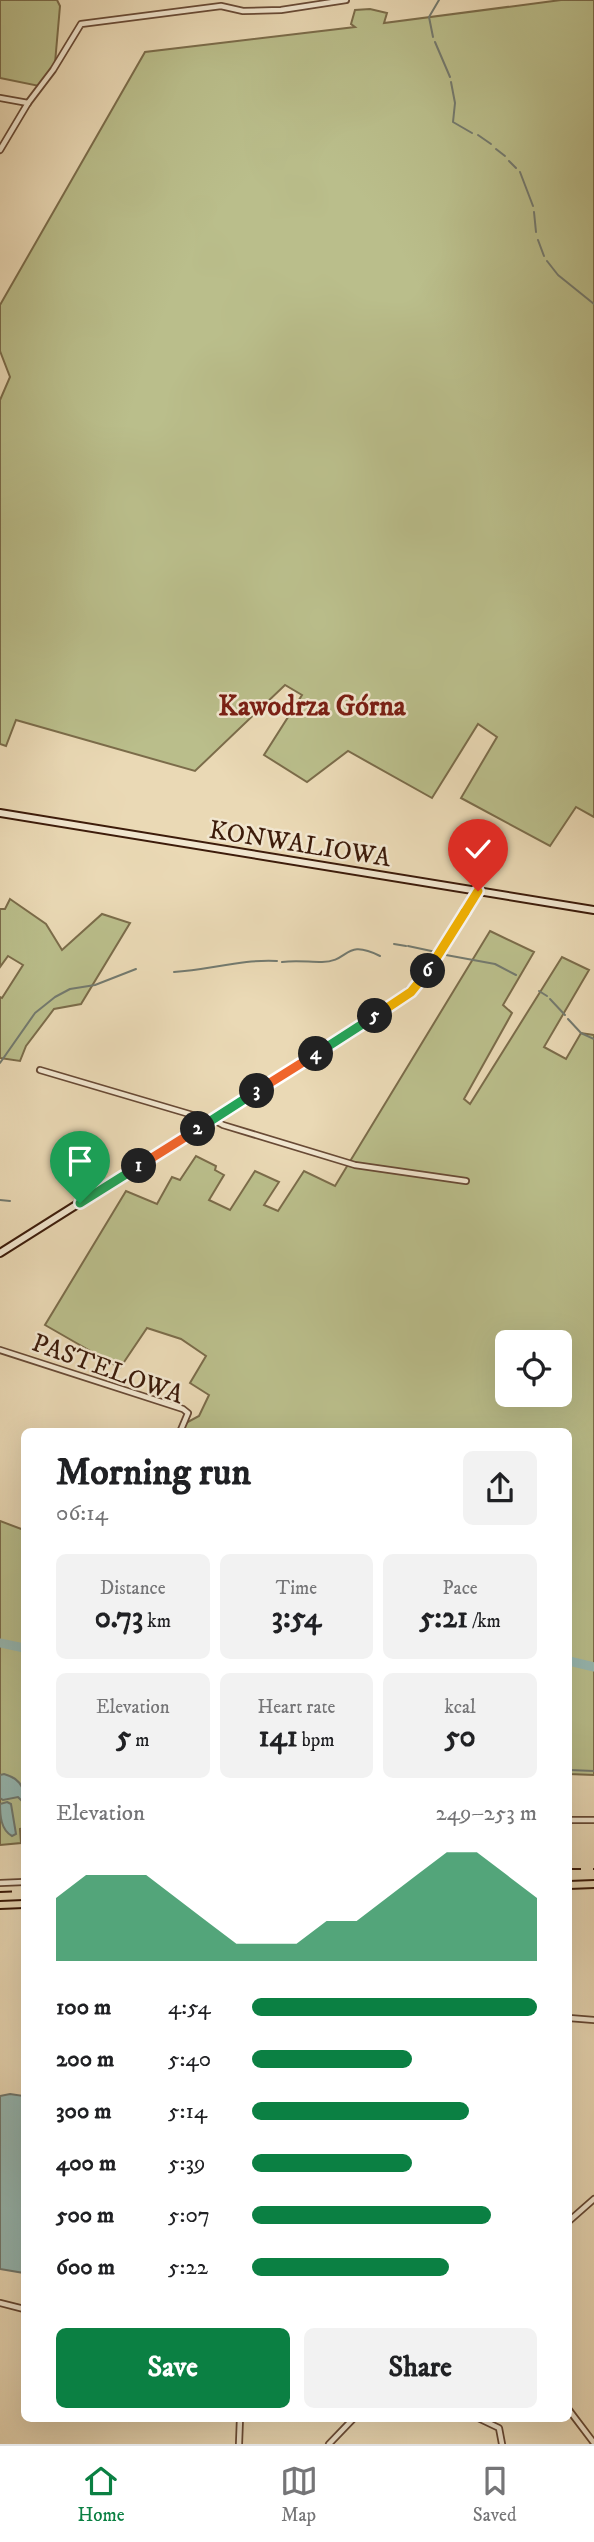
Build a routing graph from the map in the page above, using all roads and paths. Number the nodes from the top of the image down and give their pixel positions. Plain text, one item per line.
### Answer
1 (346, 0) edge
2 (0, 99) edge
3 (28, 103) junction
4 (0, 150) edge
5 (0, 813) edge
6 (478, 891) junction
7 (594, 910) edge
8 (40, 1070) dead end
9 (209, 1121) junction
10 (466, 1181) dead end
11 (0, 1253) edge
12 (0, 1350) edge
13 (182, 1428) edge
14 (572, 1819) edge
15 (594, 1820) edge
16 (21, 1882) edge
17 (0, 1883) edge
18 (594, 1884) edge
19 (572, 1885) edge
20 (21, 1904) edge
21 (0, 1905) edge
22 (572, 2018) edge
23 (594, 2020) edge
24 (594, 2199) edge
25 (572, 2218) edge
26 (0, 2303) edge
27 (21, 2308) edge
28 (572, 2414) edge
29 (240, 2422) edge
30 (350, 2422) edge
31 (486, 2422) edge
32 (594, 2443) edge
33 (239, 2444) edge
34 (329, 2444) edge
35 (502, 2444) edge

1 - 3 street
2 - 3 street
3 - 4 street
5 - 6 street, KONWALIOWA
6 - 7 street, KONWALIOWA
6 - 9 street
8 - 9 street
9 - 10 street
9 - 11 street
12 - 13 street, PASTELOWA
14 - 15 street
16 - 17 street
18 - 19 main road
20 - 21 main road
22 - 23 street
24 - 25 street
26 - 27 street
28 - 32 street
29 - 33 street
30 - 34 street
31 - 35 street

